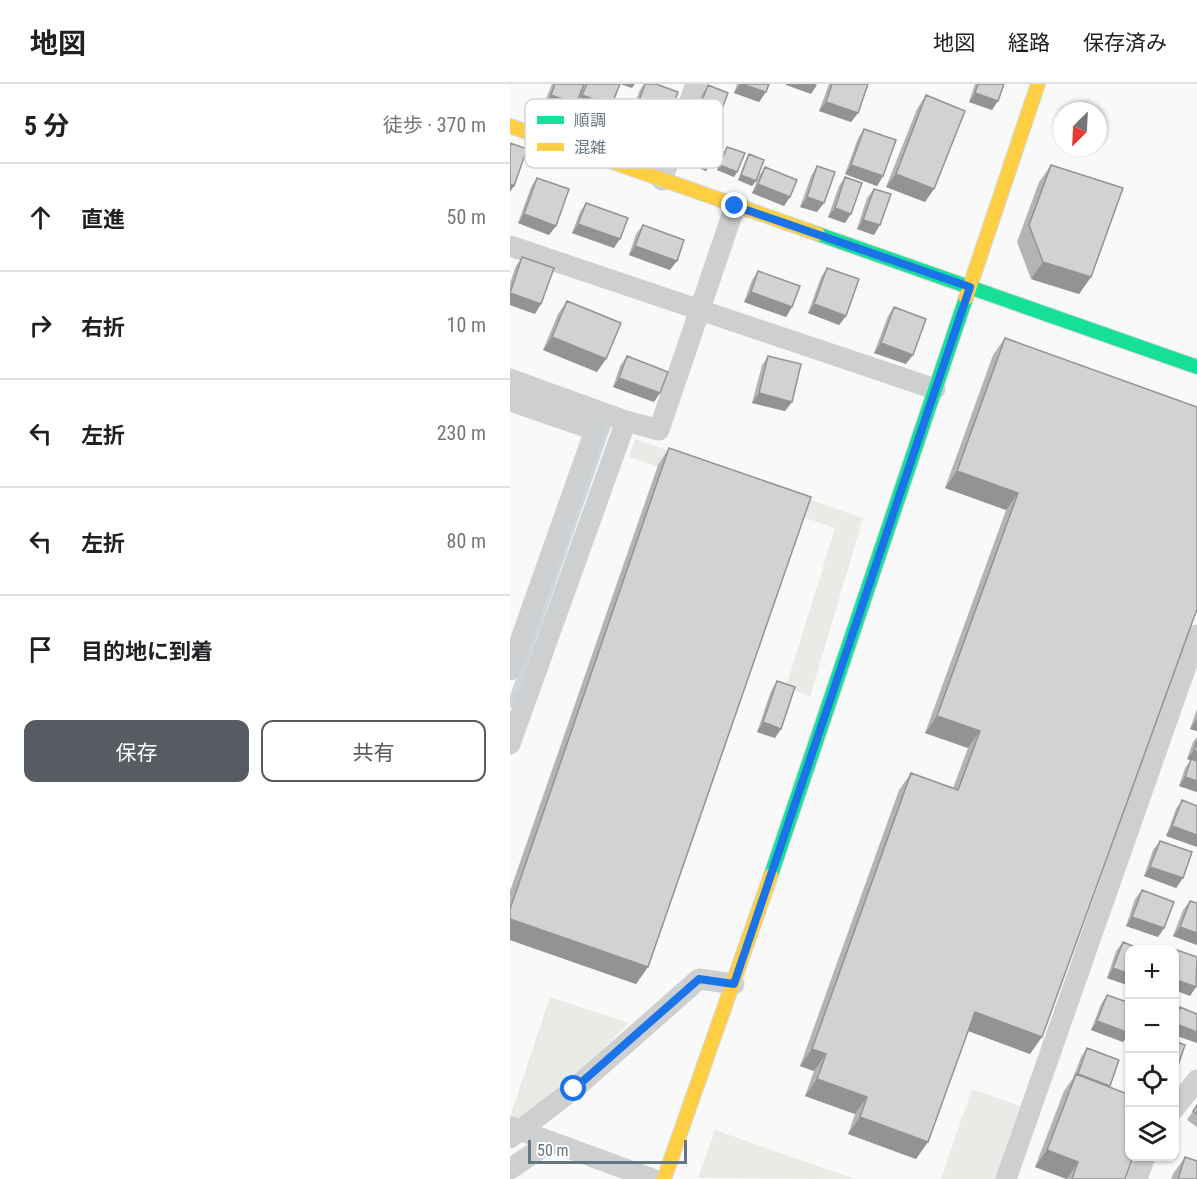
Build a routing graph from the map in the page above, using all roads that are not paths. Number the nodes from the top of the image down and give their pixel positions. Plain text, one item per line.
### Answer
1 (696, 84) edge
2 (1038, 84) edge
3 (691, 99) edge
4 (510, 126) edge
5 (525, 131) edge
6 (628, 168) edge
7 (666, 168) edge
8 (662, 180) junction
9 (735, 206) junction
10 (510, 246) edge
11 (970, 287) junction
12 (700, 310) junction
13 (1197, 368) edge
14 (510, 379) edge
15 (935, 389) junction
16 (510, 401) edge
17 (626, 421) junction
18 (1197, 635) edge
19 (510, 670) edge
20 (510, 744) edge
21 (734, 984) junction
22 (1197, 1080) edge
23 (1176, 1107) edge
24 (513, 1132) edge
25 (550, 1142) junction
26 (1143, 1161) edge
27 (510, 1169) edge
28 (653, 1179) edge
29 (664, 1179) edge
30 (1006, 1179) edge
31 (1137, 1179) edge

1 - 3 street
2 - 11 street
4 - 5 street
6 - 8 street
7 - 8 street
8 - 9 street
9 - 11 street
9 - 12 street
10 - 12 street
11 - 13 street
11 - 15 street
12 - 15 street
12 - 17 street
14 - 17 street
15 - 21 street
16 - 19 street
17 - 20 street
18 - 30 street
21 - 24 street
21 - 29 street
22 - 23 street
24 - 25 street
25 - 27 street
25 - 28 street
26 - 31 street

